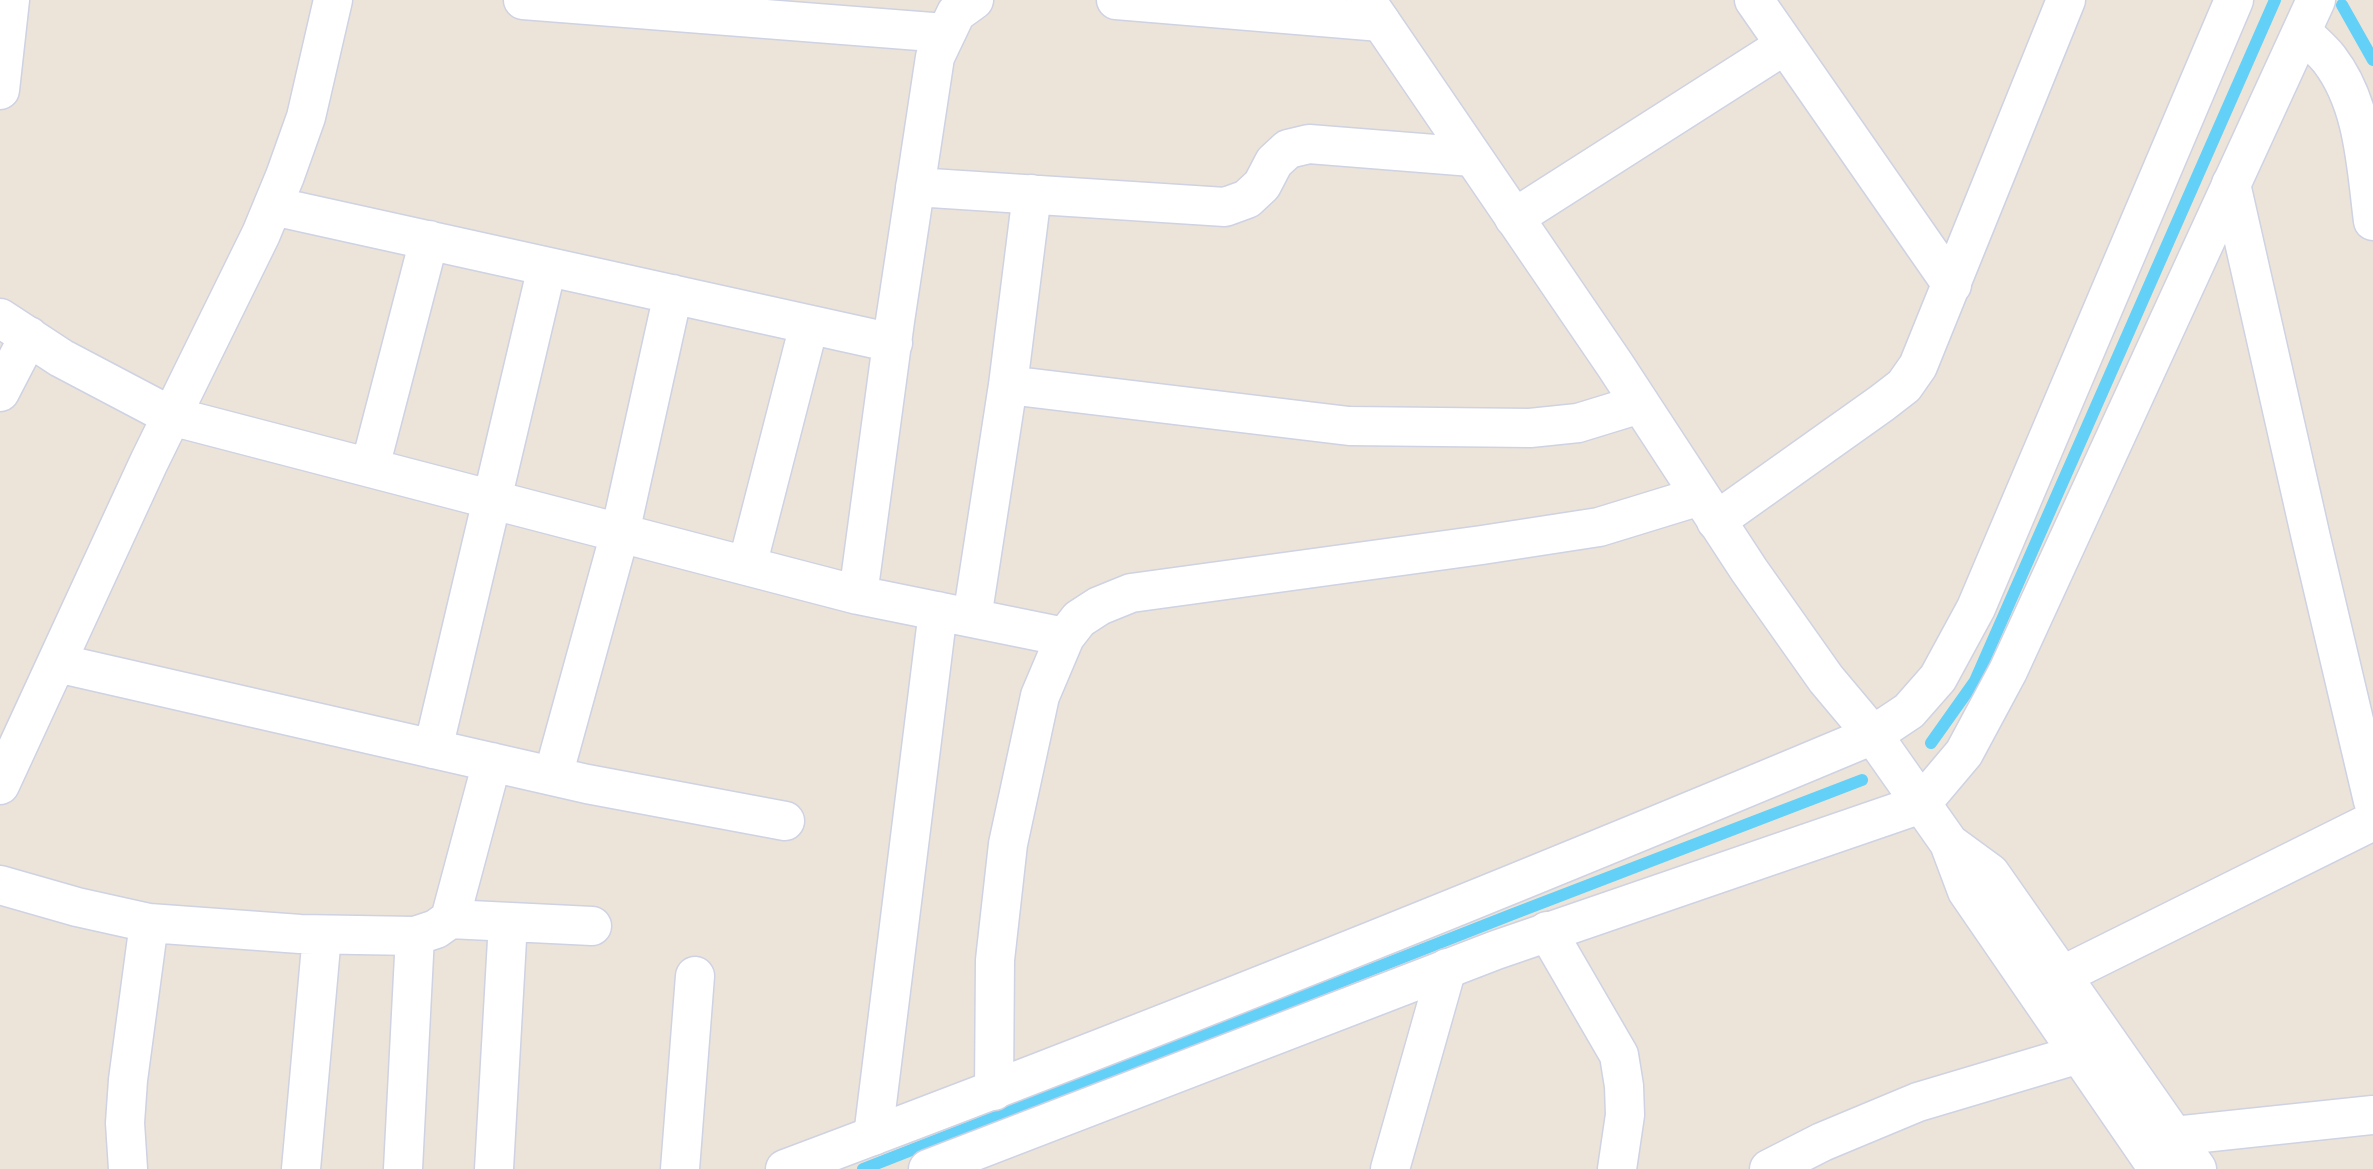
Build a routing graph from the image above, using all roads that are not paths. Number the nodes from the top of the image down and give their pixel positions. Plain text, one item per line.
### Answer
1 (10, 0) edge
2 (333, 0) edge
3 (523, 0) edge
4 (974, 0) edge
5 (1116, 0) edge
6 (1754, 0) edge
7 (2066, 0) edge
8 (2234, 0) edge
9 (1373, 11) edge
10 (2309, 16) edge
11 (945, 33) junction
12 (1785, 45) junction
13 (0, 90) edge
14 (1472, 157) junction
15 (2231, 184) junction
16 (915, 187) junction
17 (1032, 194) junction
18 (273, 206) junction
19 (1514, 218) junction
20 (2373, 221) edge
21 (429, 240) junction
22 (547, 267) junction
23 (1952, 285) junction
24 (673, 294) junction
25 (808, 325) junction
26 (14, 327) edge
27 (892, 343) junction
28 (1008, 385) junction
29 (0, 392) edge
30 (1640, 404) junction
31 (171, 416) junction
32 (370, 467) junction
33 (491, 498) junction
34 (1708, 509) junction
35 (620, 533) junction
36 (747, 566) junction
37 (858, 595) junction
38 (955, 615) junction
39 (1065, 637) junction
40 (57, 663) junction
41 (1873, 735) junction
42 (433, 749) junction
43 (492, 762) junction
44 (553, 776) junction
45 (0, 785) edge
46 (2373, 801) edge
47 (1922, 804) junction
48 (785, 821) dead end
49 (2373, 821) edge
50 (1949, 843) junction
51 (0, 886) edge
52 (450, 919) junction
53 (508, 922) junction
54 (149, 923) junction
55 (592, 926) dead end
56 (1547, 932) junction
57 (322, 935) junction
58 (415, 936) junction
59 (1447, 968) junction
60 (2063, 975) junction
61 (695, 976) dead end
62 (2079, 1054) junction
63 (994, 1091) junction
64 (2373, 1115) edge
65 (873, 1136) junction
66 (2166, 1152) edge
67 (931, 1168) edge
68 (128, 1169) edge
69 (301, 1169) edge
70 (403, 1169) edge
71 (494, 1169) edge
72 (680, 1169) edge
73 (785, 1169) edge
74 (1390, 1169) edge
75 (1617, 1169) edge
76 (1769, 1169) edge
77 (2197, 1169) edge

1 - 13 street
2 - 18 street
3 - 11 street
4 - 11 street
5 - 9 street
6 - 12 street
7 - 23 street
8 - 41 street
9 - 14 street
10 - 15 street
10 - 20 street
11 - 16 street
12 - 19 street
12 - 23 street
14 - 17 street
14 - 19 street
15 - 46 street
15 - 47 street
16 - 17 street
16 - 27 street
17 - 28 street
18 - 21 street
18 - 31 street
19 - 30 street
21 - 22 street
21 - 32 street
22 - 24 street
22 - 33 street
23 - 34 street
24 - 25 street
24 - 35 street
25 - 27 street
25 - 36 street
26 - 29 street
26 - 31 street
27 - 37 street
28 - 30 street
28 - 38 street
30 - 34 street
31 - 32 street
31 - 40 street
32 - 33 street
33 - 35 street
33 - 42 street
34 - 39 street
34 - 41 street
35 - 36 street
35 - 44 street
36 - 37 street
37 - 38 street
38 - 39 street
38 - 65 street
39 - 63 street
40 - 42 street
40 - 45 street
41 - 47 street
41 - 63 street
42 - 43 street
43 - 44 street
43 - 52 street
44 - 48 street
47 - 50 street
47 - 56 street
49 - 60 street
50 - 60 street
50 - 62 street
51 - 54 street
52 - 53 street
52 - 58 street
53 - 55 street
53 - 71 street
54 - 57 street
54 - 68 street
56 - 59 street
56 - 75 street
57 - 58 street
57 - 69 street
58 - 70 street
59 - 67 street
59 - 74 street
60 - 66 street
61 - 72 street
62 - 66 street
62 - 76 street
63 - 65 street
64 - 66 street
65 - 73 street
66 - 77 street

